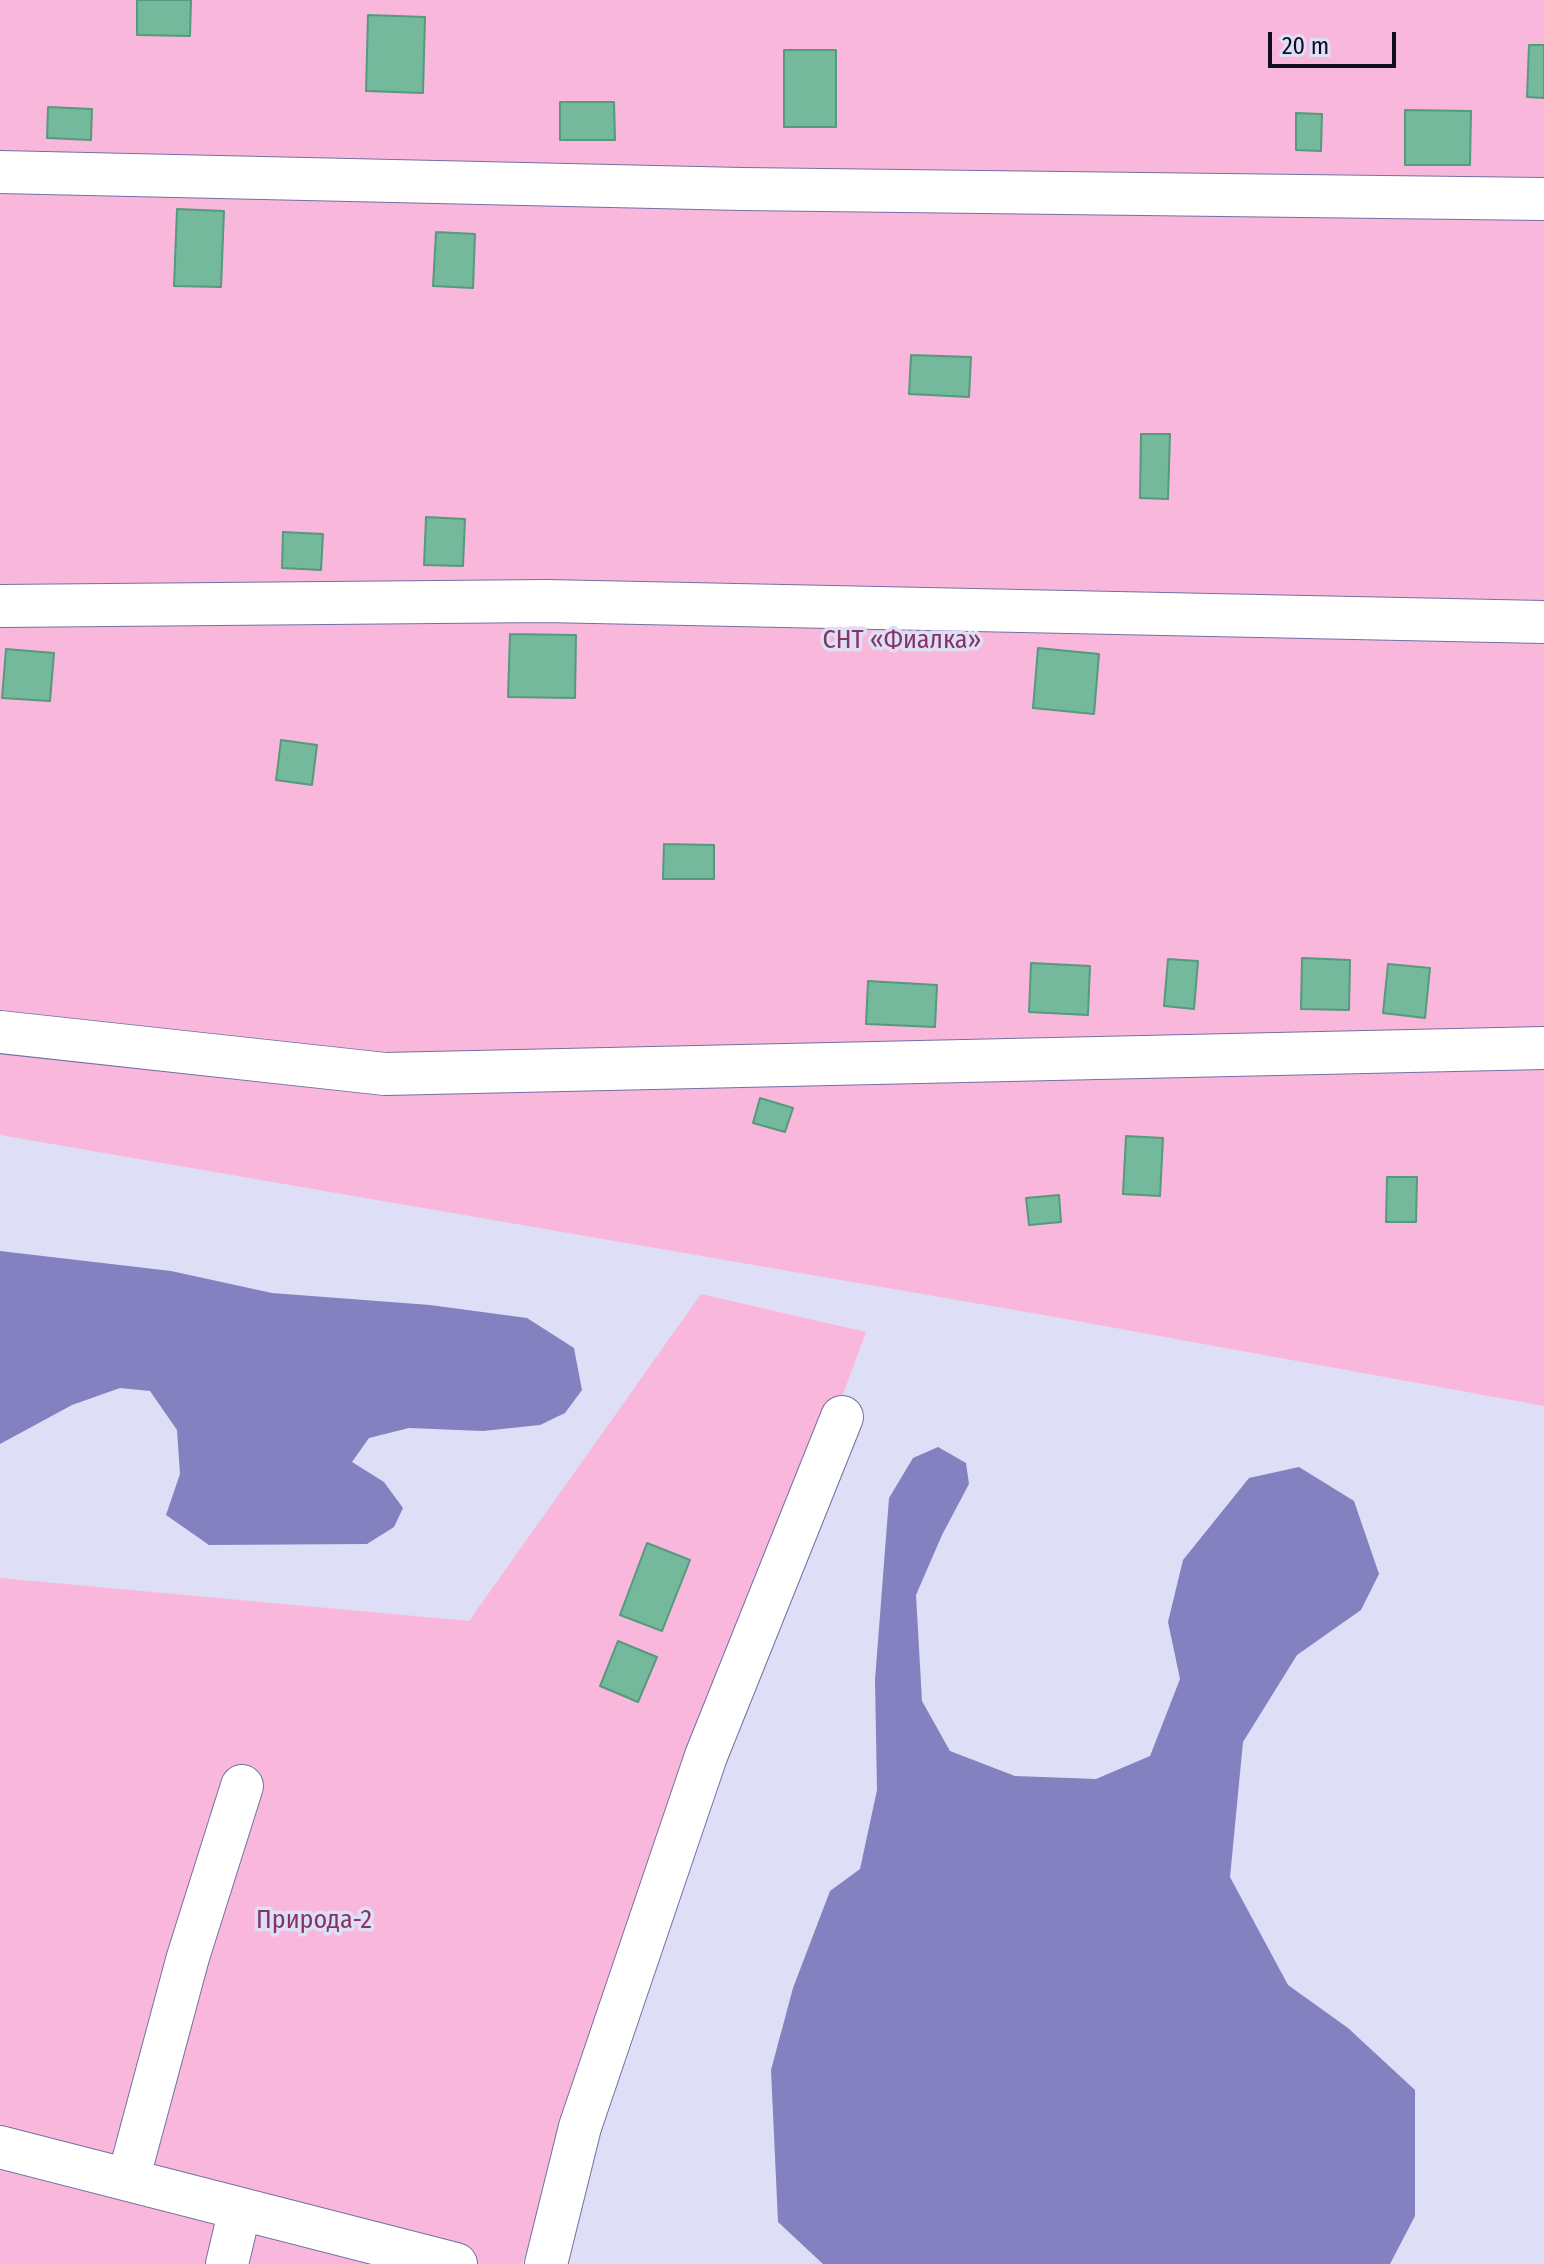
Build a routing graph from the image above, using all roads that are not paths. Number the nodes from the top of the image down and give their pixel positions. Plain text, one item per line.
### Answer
1 (0, 172) edge
2 (1544, 199) edge
3 (0, 606) edge
4 (1544, 622) edge
5 (0, 1032) edge
6 (1544, 1048) edge
7 (842, 1417) dead end
8 (242, 1786) dead end
9 (0, 2147) edge
10 (128, 2180) junction
11 (240, 2209) junction
12 (227, 2264) edge
13 (456, 2264) edge
14 (546, 2264) edge

1 - 2 street
3 - 4 street
5 - 6 street
7 - 14 street
8 - 10 street
9 - 10 street
10 - 11 street
11 - 12 street
11 - 13 street

